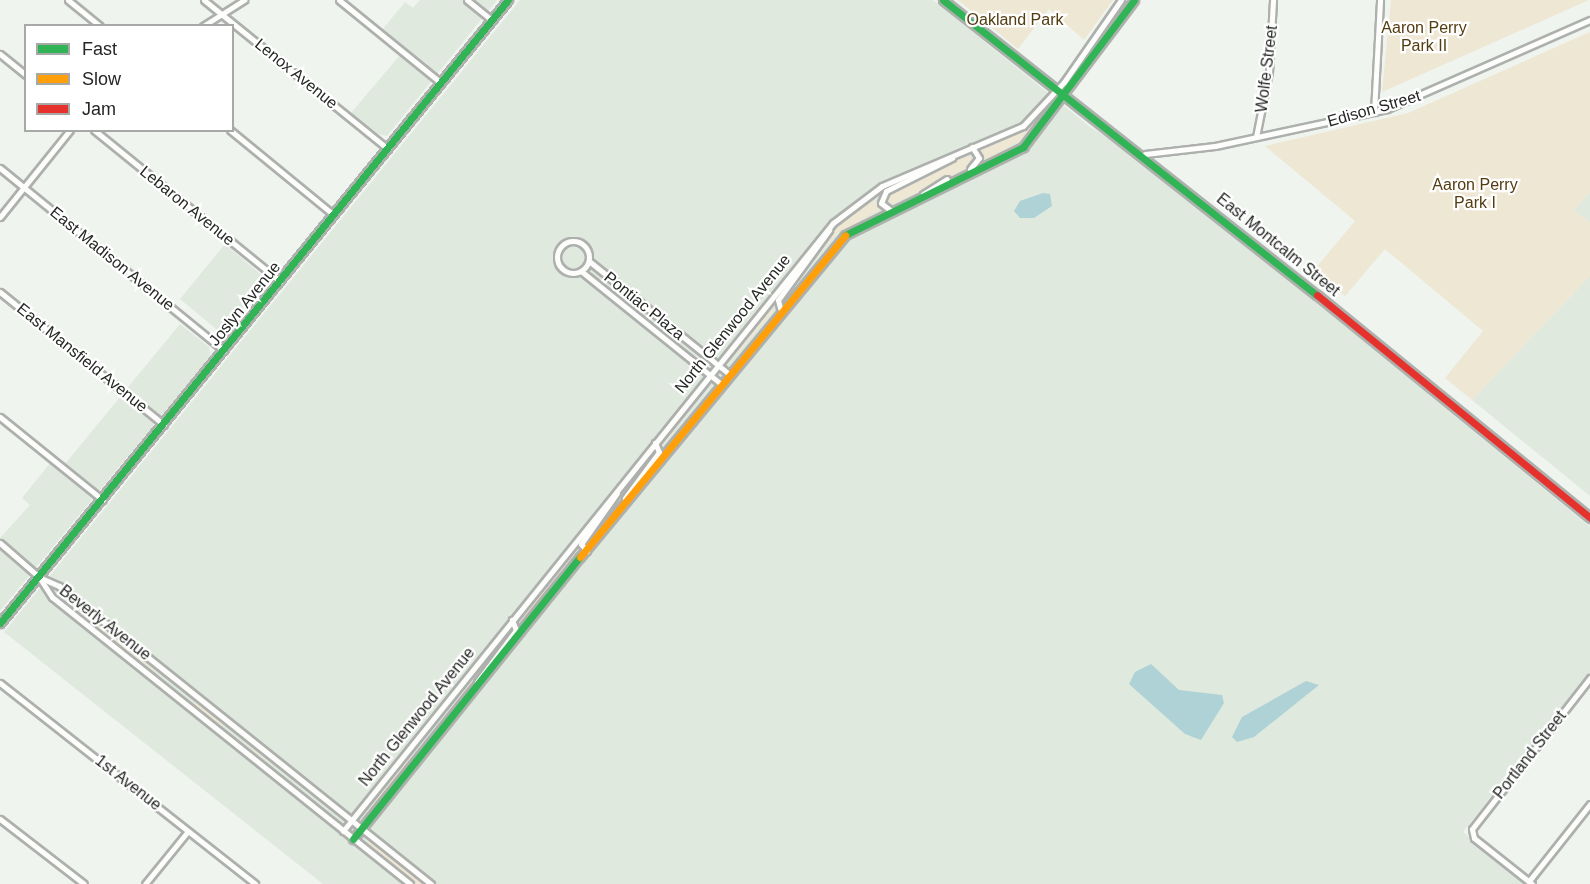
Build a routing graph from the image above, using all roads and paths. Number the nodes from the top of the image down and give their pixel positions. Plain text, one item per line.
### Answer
1 (68, 0) edge
2 (204, 0) edge
3 (244, 0) edge
4 (339, 0) edge
5 (467, 0) edge
6 (508, 0) edge
7 (943, 0) edge
8 (1121, 0) edge
9 (1134, 0) edge
10 (1273, 0) edge
11 (1380, 0) edge
12 (222, 15) junction
13 (492, 20) junction
14 (1590, 20) edge
15 (98, 24) edge
16 (206, 24) edge
17 (233, 24) edge
18 (234, 25) edge
19 (0, 54) edge
20 (24, 73) edge
21 (441, 83) junction
22 (1056, 90) junction
23 (1065, 97) junction
24 (1374, 112) junction
25 (68, 132) edge
26 (96, 132) edge
27 (232, 132) edge
28 (1256, 137) junction
29 (972, 147) junction
30 (387, 149) junction
31 (961, 151) junction
32 (1145, 154) junction
33 (0, 168) edge
34 (24, 188) junction
35 (920, 198) junction
36 (890, 210) junction
37 (334, 215) junction
38 (0, 217) edge
39 (833, 223) junction
40 (589, 261) junction
41 (581, 271) junction
42 (280, 281) junction
43 (0, 292) edge
44 (780, 308) junction
45 (224, 351) junction
46 (718, 365) junction
47 (728, 373) junction
48 (710, 375) junction
49 (720, 383) junction
50 (0, 417) edge
51 (164, 425) junction
52 (655, 442) junction
53 (622, 484) junction
54 (103, 500) junction
55 (620, 508) junction
56 (1590, 518) edge
57 (0, 543) edge
58 (587, 552) junction
59 (39, 577) junction
60 (512, 620) junction
61 (0, 623) edge
62 (1590, 678) edge
63 (0, 683) edge
64 (474, 689) junction
65 (1590, 804) edge
66 (0, 819) edge
67 (351, 820) junction
68 (362, 828) junction
69 (188, 831) junction
70 (343, 831) junction
71 (353, 839) junction
72 (1530, 883) edge
73 (84, 884) edge
74 (145, 884) edge
75 (255, 884) edge
76 (410, 884) edge
77 (431, 884) edge

1 - 15 street
2 - 12 street, Lenox Avenue
3 - 12 street
4 - 21 street
5 - 13 street
6 - 13 main road, Joslyn Avenue
7 - 22 main road, East Montcalm Street
8 - 22 street, North Glenwood Avenue
9 - 23 main road, North Glenwood Avenue
10 - 28 street, Wolfe Street
11 - 24 street
12 - 16 street
12 - 17 street, Lenox Avenue
13 - 21 main road, Joslyn Avenue
14 - 24 street, Edison Street
18 - 30 street, Lenox Avenue
19 - 20 street
21 - 30 main road, Joslyn Avenue
22 - 23 main road, East Montcalm Street
22 - 29 street, North Glenwood Avenue
23 - 32 main road, East Montcalm Street
23 - 35 main road, North Glenwood Avenue
24 - 28 street, Edison Street
25 - 34 street
26 - 42 street, Lebaron Avenue
27 - 37 street
28 - 32 street, Edison Street
29 - 31 street, North Glenwood Avenue
29 - 35 street, North Glenwood Avenue
30 - 37 main road, Joslyn Avenue
31 - 36 street, North Glenwood Avenue
31 - 39 street, North Glenwood Avenue
32 - 56 main road, East Montcalm Street
33 - 34 street, East Madison Avenue
34 - 38 street
34 - 45 street, East Madison Avenue
35 - 36 main road, North Glenwood Avenue
36 - 44 main road, North Glenwood Avenue
37 - 42 main road, Joslyn Avenue
39 - 44 street, North Glenwood Avenue
39 - 46 street, North Glenwood Avenue
40 - 41 street
40 - 41 street, Pontiac Plaza
40 - 46 street, Pontiac Plaza
41 - 48 street, Pontiac Plaza
42 - 45 main road, Joslyn Avenue
43 - 51 street, East Mansfield Avenue
44 - 47 main road, North Glenwood Avenue
45 - 51 main road, Joslyn Avenue
46 - 47 street, Pontiac Plaza
46 - 48 street, North Glenwood Avenue
47 - 49 main road, North Glenwood Avenue
48 - 49 street, Pontiac Plaza
48 - 52 street, North Glenwood Avenue
49 - 55 main road, North Glenwood Avenue
50 - 54 street
51 - 54 main road, Joslyn Avenue
52 - 53 street, North Glenwood Avenue
52 - 55 street, North Glenwood Avenue
53 - 58 street, North Glenwood Avenue
53 - 60 street, North Glenwood Avenue
54 - 59 main road, Joslyn Avenue
55 - 58 main road, North Glenwood Avenue
57 - 59 street
58 - 64 main road, North Glenwood Avenue
59 - 61 main road, Joslyn Avenue
59 - 67 street, Beverly Avenue
59 - 70 street, Beverly Avenue
60 - 64 street, North Glenwood Avenue
60 - 67 street, North Glenwood Avenue
62 - 72 street, Portland Street
63 - 69 street, 1st Avenue
64 - 68 main road, North Glenwood Avenue
65 - 72 street
66 - 73 street
67 - 68 street, Beverly Avenue
67 - 70 street, North Glenwood Avenue
68 - 71 main road, North Glenwood Avenue
68 - 77 street, Beverly Avenue
69 - 74 street
69 - 75 street, 1st Avenue
70 - 71 street, Beverly Avenue
71 - 76 street, Beverly Avenue

